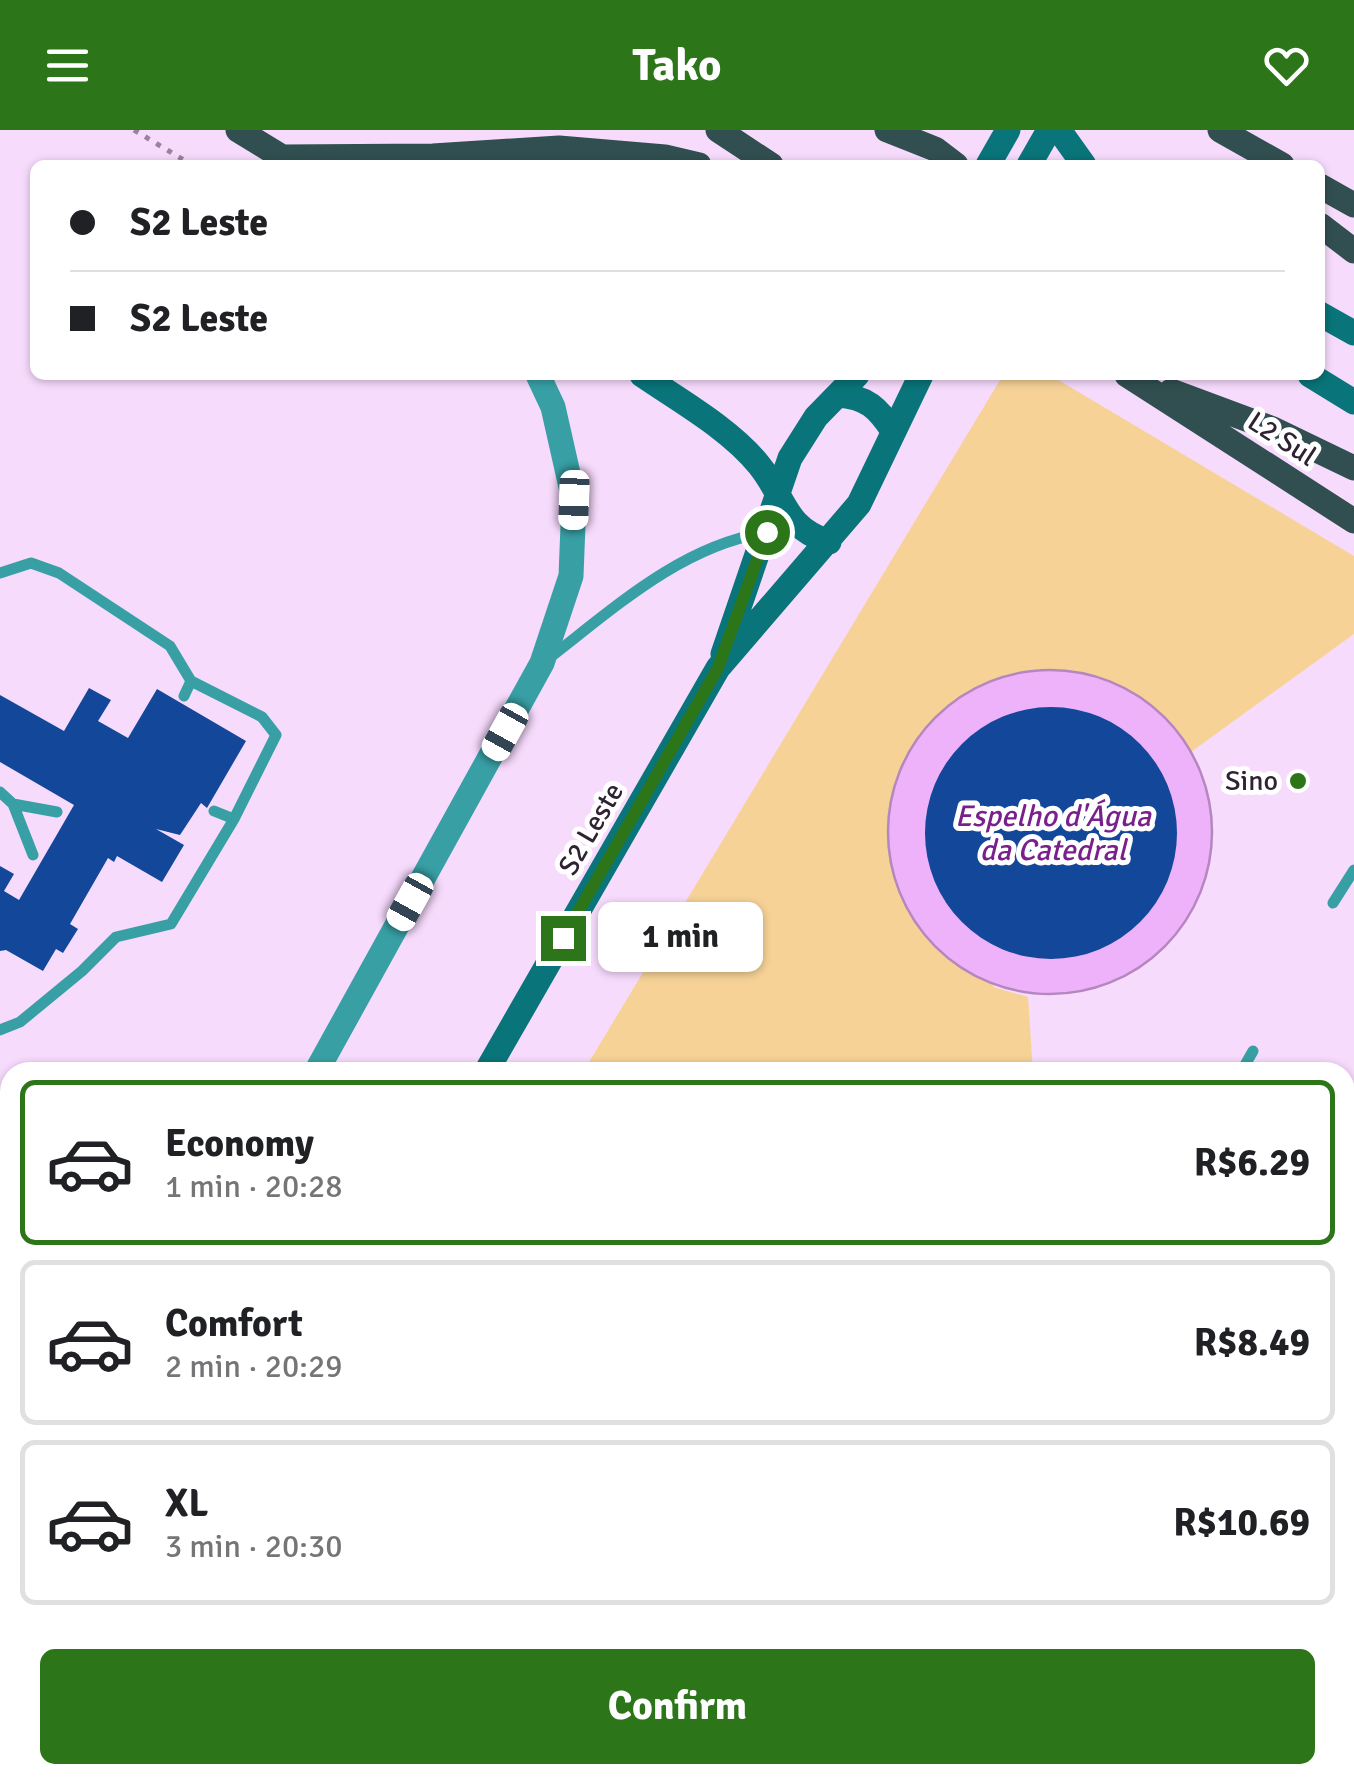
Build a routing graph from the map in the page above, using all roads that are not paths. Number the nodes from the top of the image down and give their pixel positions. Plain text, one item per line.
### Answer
1 (238, 130) edge
2 (718, 130) edge
3 (887, 130) edge
4 (1008, 130) edge
5 (1048, 130) edge
6 (1059, 130) edge
7 (1209, 130) edge
8 (1220, 130) edge
9 (286, 160) edge
10 (317, 160) edge
11 (680, 160) edge
12 (763, 160) edge
13 (949, 160) edge
14 (991, 160) edge
15 (1032, 160) edge
16 (1080, 160) edge
17 (1241, 160) edge
18 (1273, 160) edge
19 (1325, 189) edge
20 (1354, 205) edge
21 (1325, 229) edge
22 (1354, 251) edge
23 (1325, 317) edge
24 (1354, 333) edge
25 (540, 380) edge
26 (649, 380) edge
27 (853, 380) edge
28 (919, 380) edge
29 (1134, 380) edge
30 (1139, 380) edge
31 (1318, 380) edge
32 (838, 394) junction
33 (1354, 402) edge
34 (894, 431) junction
35 (1354, 468) edge
36 (778, 494) junction
37 (1354, 521) edge
38 (767, 532) junction
39 (829, 542) junction
40 (0, 573) edge
41 (542, 663) junction
42 (718, 668) junction
43 (191, 681) junction
44 (184, 696) dead end
45 (0, 792) edge
46 (12, 804) junction
47 (214, 811) dead end
48 (57, 812) dead end
49 (234, 819) junction
50 (34, 855) dead end
51 (1354, 870) edge
52 (1333, 904) dead end
53 (0, 1030) edge
54 (1253, 1051) dead end
55 (322, 1062) edge
56 (492, 1062) edge
57 (1247, 1062) edge

1 - 9 main road
2 - 12 main road
3 - 13 main road
4 - 14 main road
5 - 15 main road
6 - 16 main road
7 - 17 main road
8 - 18 main road
10 - 11 main road
19 - 20 main road
21 - 22 main road
23 - 24 main road
25 - 41 street
26 - 36 main road
27 - 32 main road, S2 Leste
28 - 34 main road, S2 Leste
29 - 37 main road, L2 Sul
30 - 35 main road
31 - 33 main road
32 - 34 main road
32 - 36 main road, S2 Leste
34 - 39 main road, S2 Leste
36 - 38 main road, S2 Leste
36 - 39 main road
38 - 41 lane
38 - 42 main road, S2 Leste
39 - 42 main road, S2 Leste
40 - 43 lane
41 - 55 street
42 - 56 main road, S2 Leste
43 - 44 lane
43 - 49 lane
45 - 46 lane
46 - 48 lane
46 - 50 lane
47 - 49 lane
49 - 53 lane
51 - 52 lane
54 - 57 lane

